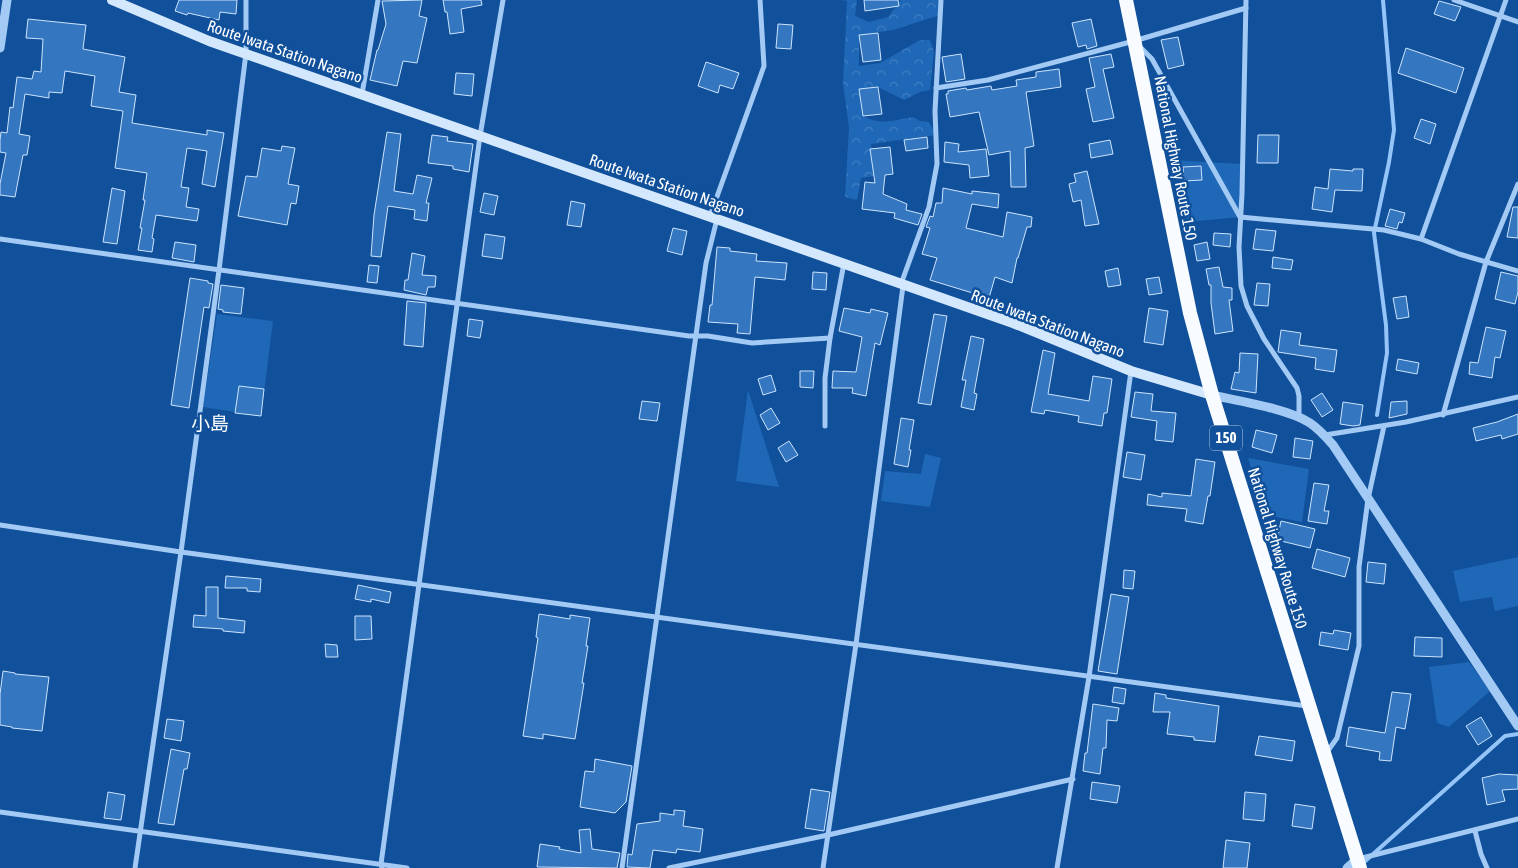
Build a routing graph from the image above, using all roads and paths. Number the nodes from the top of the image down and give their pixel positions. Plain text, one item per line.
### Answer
1 (7, 0) edge
2 (112, 0) edge
3 (246, 0) edge
4 (378, 0) edge
5 (503, 0) edge
6 (760, 0) edge
7 (941, 0) edge
8 (1126, 0) edge
9 (1246, 0) edge
10 (1454, 0) edge
11 (1506, 0) edge
12 (1246, 8) junction
13 (1500, 16) junction
14 (1518, 22) edge
15 (1134, 41) junction
16 (0, 48) edge
17 (246, 53) junction
18 (936, 88) junction
19 (362, 94) junction
20 (480, 136) junction
21 (1518, 184) edge
22 (713, 217) junction
23 (1240, 217) junction
24 (0, 239) edge
25 (1421, 239) junction
26 (1486, 262) junction
27 (844, 263) junction
28 (219, 270) junction
29 (1518, 271) edge
30 (902, 285) junction
31 (458, 303) junction
32 (696, 337) junction
33 (830, 338) junction
34 (1131, 370) junction
35 (1212, 395) junction
36 (1518, 397) edge
37 (1443, 415) junction
38 (1299, 417) junction
39 (825, 426) dead end
40 (1384, 426) junction
41 (1324, 435) junction
42 (1368, 499) junction
43 (0, 525) edge
44 (181, 552) junction
45 (419, 584) junction
46 (658, 617) junction
47 (856, 644) junction
48 (1089, 676) junction
49 (1310, 707) junction
50 (1518, 726) edge
51 (1325, 755) junction
52 (1073, 779) junction
53 (0, 812) edge
54 (1518, 819) edge
55 (1475, 831) junction
56 (140, 832) junction
57 (828, 835) junction
58 (690, 865) edge
59 (1355, 865) edge
60 (382, 866) edge
61 (135, 868) edge
62 (407, 868) edge
63 (622, 868) edge
64 (669, 868) edge
65 (823, 868) edge
66 (1057, 868) edge
67 (1487, 868) edge

1 - 16 street
2 - 17 main road, Route Iwata Station Nagano
3 - 17 street
4 - 19 street
5 - 20 street
6 - 22 street
7 - 18 street
8 - 15 highway, National Highway Route 150 / 150
9 - 12 street
10 - 13 street
11 - 13 street
12 - 15 street
12 - 23 street
13 - 14 street
13 - 25 street
15 - 18 street
15 - 23 street
15 - 35 highway, National Highway Route 150 / 150
17 - 19 main road, Route Iwata Station Nagano
17 - 28 street
18 - 30 street
19 - 20 main road, Route Iwata Station Nagano
20 - 22 main road, Route Iwata Station Nagano
20 - 31 street
21 - 26 street
22 - 27 main road, Route Iwata Station Nagano
22 - 32 street
23 - 25 street
23 - 38 street
24 - 28 street
25 - 26 street
26 - 29 street
26 - 37 street
27 - 30 main road, Route Iwata Station Nagano
27 - 33 street
28 - 31 street
28 - 44 street
30 - 34 main road, Route Iwata Station Nagano
30 - 47 street
31 - 32 street
31 - 45 street
32 - 33 street
32 - 46 street
33 - 39 street
34 - 35 main road, Route Iwata Station Nagano
34 - 48 street
35 - 38 street
35 - 49 highway, National Highway Route 150 / 150
36 - 37 street
37 - 40 street
38 - 41 street
40 - 41 street
40 - 42 street
41 - 42 street
42 - 50 street
42 - 51 street
43 - 44 street
44 - 45 street
44 - 56 street
45 - 46 street
45 - 60 street
46 - 47 street
46 - 63 street
47 - 48 street
47 - 57 street
48 - 49 street
48 - 52 street
49 - 51 highway, National Highway Route 150 / 150
51 - 59 highway, National Highway Route 150 / 150
52 - 57 street
52 - 66 street
53 - 56 street
54 - 55 street
55 - 59 street
55 - 67 street
56 - 60 street
56 - 61 street
57 - 58 street
57 - 65 street
58 - 64 street
60 - 62 street

